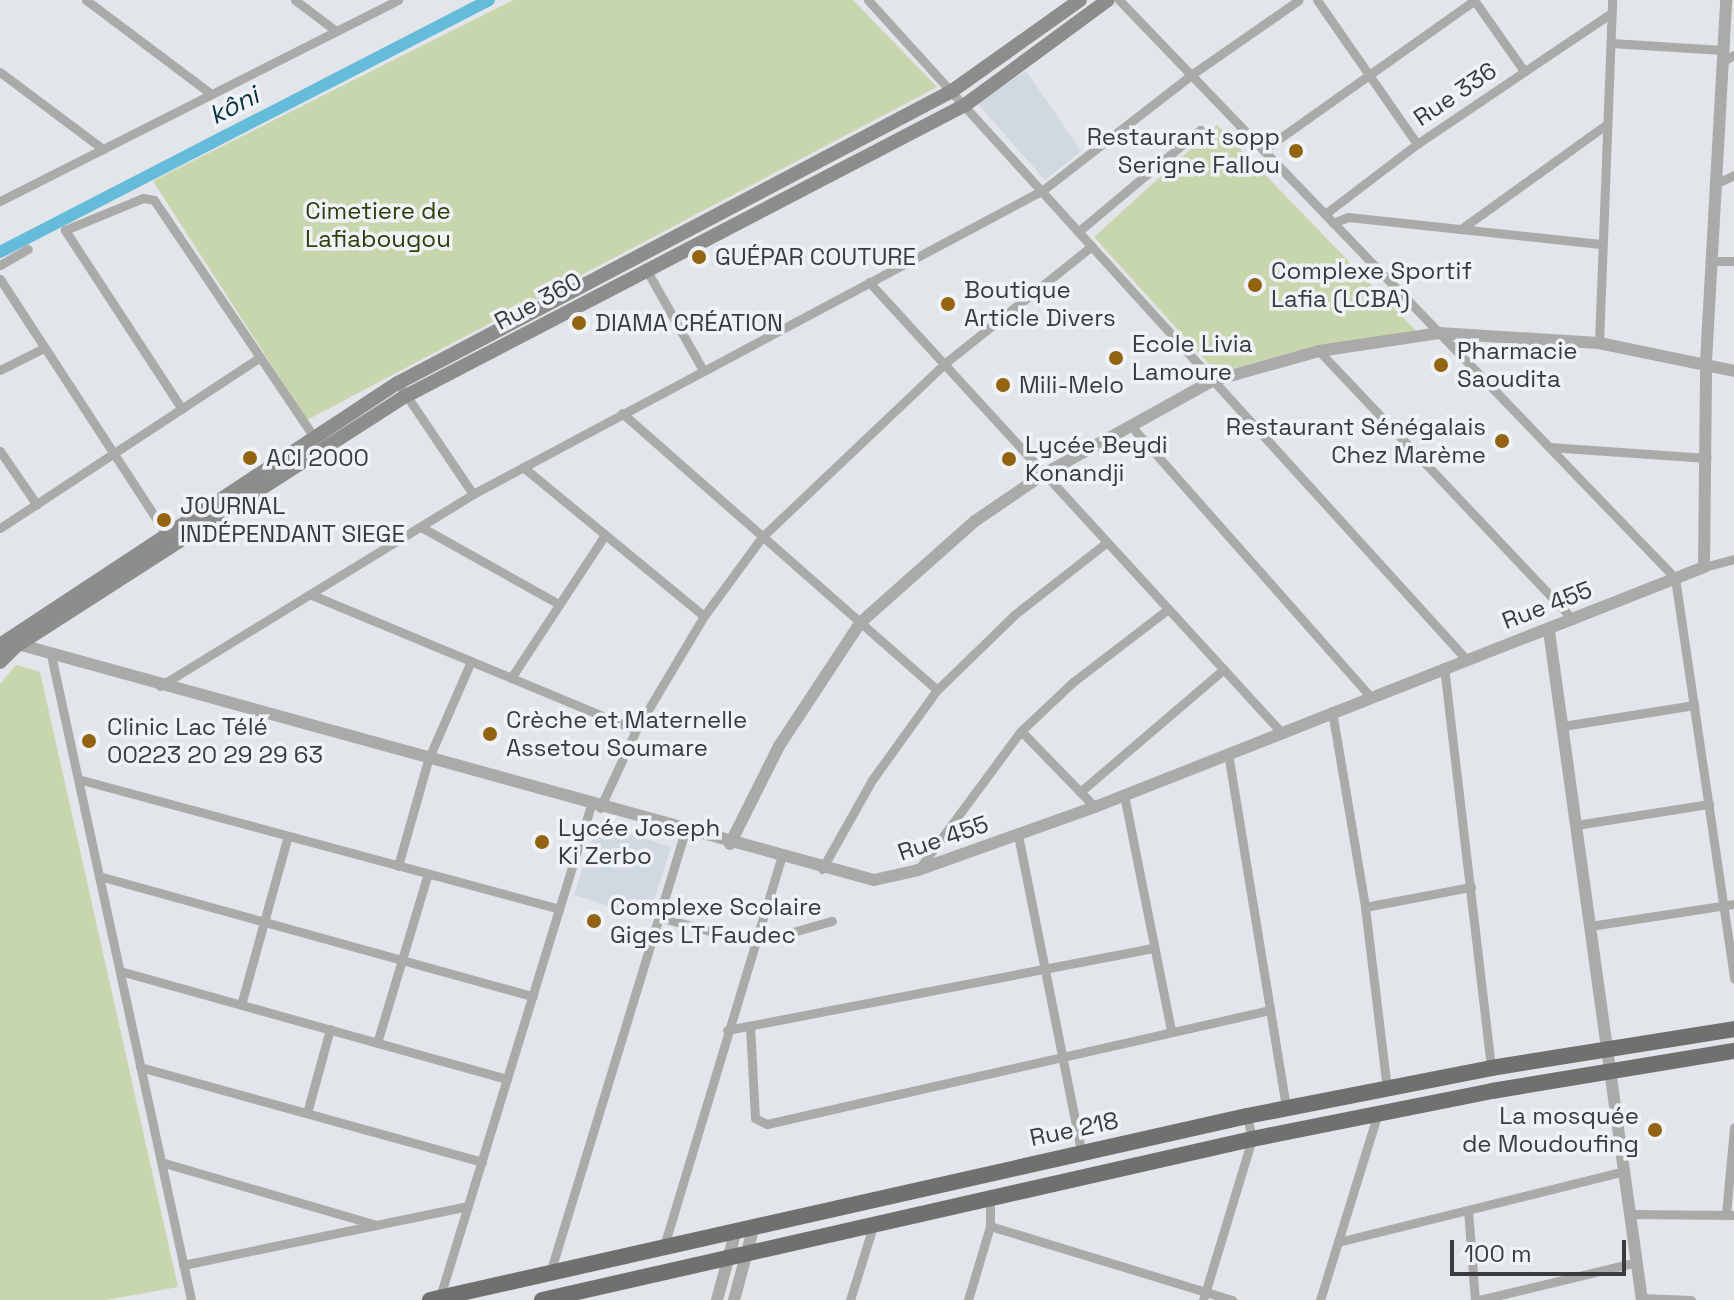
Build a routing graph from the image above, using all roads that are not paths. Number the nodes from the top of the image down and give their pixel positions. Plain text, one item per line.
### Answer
1 (86, 0) edge
2 (295, 0) edge
3 (398, 0) edge
4 (868, 0) edge
5 (1080, 0) edge
6 (1119, 0) edge
7 (1299, 0) edge
8 (1317, 0) edge
9 (1474, 0) edge
10 (1612, 0) edge
11 (1726, 0) edge
12 (1099, 2) edge
13 (1611, 13) junction
14 (336, 31) junction
15 (1611, 43) junction
16 (1727, 56) edge
17 (1524, 71) junction
18 (0, 72) edge
19 (1368, 72) junction
20 (1191, 75) junction
21 (952, 91) junction
22 (211, 94) junction
23 (965, 105) junction
24 (1607, 124) junction
25 (1200, 130) dead end
26 (1417, 144) junction
27 (103, 149) junction
28 (1263, 150) junction
29 (1734, 175) edge
30 (1717, 183) junction
31 (1043, 190) junction
32 (0, 201) edge
33 (1325, 214) junction
34 (1333, 223) junction
35 (1460, 229) junction
36 (1079, 231) junction
37 (1601, 244) junction
38 (1092, 246) junction
39 (28, 249) dead end
40 (1713, 261) junction
41 (1734, 261) edge
42 (0, 265) edge
43 (646, 269) junction
44 (0, 279) edge
45 (869, 282) junction
46 (1439, 333) junction
47 (1599, 343) junction
48 (44, 348) junction
49 (1319, 351) junction
50 (260, 357) junction
51 (1706, 362) junction
52 (944, 364) junction
53 (0, 370) edge
54 (703, 370) junction
55 (1734, 371) edge
56 (1212, 381) junction
57 (402, 389) junction
58 (182, 409) junction
59 (622, 413) junction
60 (1131, 426) junction
61 (313, 436) junction
62 (1549, 447) junction
63 (0, 451) edge
64 (112, 454) junction
65 (1707, 458) junction
66 (523, 467) junction
67 (1044, 474) junction
68 (473, 494) junction
69 (37, 505) junction
70 (421, 527) junction
71 (0, 528) edge
72 (166, 534) junction
73 (605, 535) junction
74 (762, 537) junction
75 (1107, 542) junction
76 (1734, 559) edge
77 (1704, 567) junction
78 (1675, 578) junction
79 (312, 595) junction
80 (559, 604) junction
81 (1168, 609) junction
82 (704, 616) junction
83 (1573, 620) junction
84 (860, 623) junction
85 (1549, 631) junction
86 (9, 643) edge
87 (51, 655) junction
88 (1465, 658) junction
89 (471, 661) junction
90 (0, 662) edge
91 (1444, 667) junction
92 (1224, 669) junction
93 (511, 678) junction
94 (160, 686) junction
95 (937, 690) junction
96 (1370, 696) junction
97 (1694, 705) junction
98 (1332, 711) junction
99 (1563, 726) junction
100 (636, 730) junction
101 (1021, 731) junction
102 (1281, 732) junction
103 (1228, 753) junction
104 (428, 760) junction
105 (78, 779) junction
106 (1080, 792) junction
107 (1124, 795) junction
108 (1709, 804) junction
109 (596, 806) junction
110 (1095, 807) junction
111 (1576, 825) junction
112 (685, 831) junction
113 (1018, 835) junction
114 (288, 836) junction
115 (730, 844) junction
116 (781, 858) junction
117 (398, 866) junction
118 (822, 869) junction
119 (918, 870) junction
120 (428, 873) junction
121 (99, 876) junction
122 (1471, 887) junction
123 (1729, 905) edge
124 (1365, 907) junction
125 (559, 909) junction
126 (659, 917) junction
127 (832, 921) dead end
128 (264, 922) junction
129 (1590, 926) junction
130 (754, 943) junction
131 (1154, 948) junction
132 (400, 960) junction
133 (1045, 969) junction
134 (120, 971) junction
135 (1734, 979) edge
136 (533, 996) junction
137 (241, 1005) junction
138 (1270, 1010) junction
139 (750, 1026) junction
140 (330, 1029) junction
141 (1734, 1029) edge
142 (727, 1030) junction
143 (1171, 1031) junction
144 (377, 1043) junction
145 (1607, 1047) junction
146 (1734, 1051) edge
147 (1062, 1055) junction
148 (140, 1067) junction
149 (1491, 1068) junction
150 (1610, 1070) junction
151 (507, 1079) junction
152 (1387, 1088) junction
153 (1286, 1108) junction
154 (307, 1113) junction
155 (1378, 1113) junction
156 (1247, 1116) junction
157 (1734, 1127) edge
158 (1252, 1139) junction
159 (1081, 1151) junction
160 (161, 1162) junction
161 (482, 1162) junction
162 (1624, 1171) junction
163 (990, 1195) junction
164 (468, 1206) junction
165 (1468, 1210) junction
166 (1630, 1214) junction
167 (1730, 1214) edge
168 (874, 1223) junction
169 (374, 1224) junction
170 (754, 1226) junction
171 (990, 1226) junction
172 (736, 1230) junction
173 (1338, 1242) junction
174 (664, 1246) junction
175 (749, 1251) junction
176 (731, 1257) junction
177 (1637, 1262) junction
178 (183, 1265) junction
179 (550, 1273) junction
180 (600, 1293) edge
181 (1204, 1296) edge
182 (436, 1299) edge
183 (1642, 1299) edge
184 (191, 1300) edge
185 (542, 1300) edge
186 (717, 1300) edge
187 (734, 1300) edge
188 (851, 1300) edge
189 (968, 1300) edge
190 (1232, 1300) edge
191 (1320, 1300) edge
192 (1477, 1300) edge
193 (1691, 1300) edge

1 - 22 street
2 - 14 street
3 - 14 street
4 - 21 street
5 - 21 main road, Rue 360
6 - 20 street
7 - 20 street
8 - 19 street
9 - 17 street
9 - 19 street
10 - 13 street
11 - 16 street
12 - 23 main road, Rue 360
13 - 15 street
13 - 17 street, Rue 336
14 - 22 street
15 - 16 street
15 - 24 street
16 - 30 street
17 - 26 street, Rue 336
18 - 27 street
19 - 26 street
19 - 28 street
20 - 28 street
20 - 31 street
21 - 23 street
21 - 57 main road, Rue 360
22 - 27 street
23 - 31 street
23 - 43 main road, Rue 360
24 - 35 street
24 - 37 street
25 - 36 street
26 - 33 street, Rue 336
27 - 32 street
28 - 33 street
29 - 30 street
30 - 40 street
31 - 36 street
31 - 45 street
33 - 34 street
34 - 35 street
34 - 46 street
35 - 37 street
36 - 38 street
37 - 47 street
38 - 52 street
38 - 56 street
39 - 42 street
40 - 41 street
40 - 51 street
43 - 54 street
43 - 57 main road, Rue 360
44 - 48 street
45 - 52 street
45 - 54 street
46 - 47 street
46 - 49 street
46 - 62 street
47 - 51 street
48 - 53 street
48 - 64 street
49 - 56 street
49 - 83 street
50 - 58 street
50 - 58 street
50 - 61 street
51 - 55 street
51 - 65 street
52 - 67 street
52 - 74 street
54 - 59 street
56 - 60 street
56 - 88 street
57 - 61 main road, Rue 360
57 - 68 street
57 - 86 main road, Rue 360
58 - 64 street
59 - 66 street
59 - 74 street
60 - 67 street
60 - 96 street
61 - 72 main road, Rue 360
62 - 65 street
62 - 78 street
63 - 69 street
64 - 69 street
64 - 72 street
65 - 77 street
66 - 68 street
66 - 73 street
67 - 75 street
67 - 84 street
68 - 70 street
69 - 71 street
70 - 79 street
70 - 80 street
72 - 86 main road, Rue 360
73 - 80 street
73 - 82 street
74 - 82 street
74 - 84 street
75 - 81 street
75 - 95 street
76 - 77 street
77 - 78 street, Rue 455
78 - 83 street, Rue 455
78 - 97 street
79 - 89 street
79 - 94 street
80 - 93 street
81 - 92 street
81 - 101 street
82 - 100 street
83 - 85 street, Rue 455
84 - 95 street
84 - 115 street
85 - 88 street, Rue 455
85 - 99 street
86 - 87 street
86 - 90 main road, Rue 360
87 - 94 street
87 - 105 street
88 - 91 street, Rue 455
89 - 93 street
89 - 104 street
91 - 96 street, Rue 455
91 - 122 street
92 - 102 street
92 - 106 street
93 - 100 street
94 - 104 street
95 - 118 street
96 - 98 street, Rue 455
97 - 99 street
97 - 108 street
98 - 102 street, Rue 455
98 - 124 street
99 - 111 street
100 - 109 street
101 - 106 street
101 - 119 street
102 - 103 street, Rue 455
103 - 107 street, Rue 455
103 - 138 street
104 - 109 street
104 - 117 street
105 - 114 street
105 - 121 street
106 - 110 street
107 - 110 street, Rue 455
107 - 131 street
108 - 111 street
108 - 123 street
109 - 112 street
109 - 125 street
110 - 113 street, Rue 455
111 - 129 street
112 - 115 street
112 - 126 street
113 - 119 street, Rue 455
113 - 133 street
114 - 117 street
114 - 128 street
115 - 116 street
116 - 118 street
116 - 130 street
117 - 120 street
118 - 119 street, Rue 455
120 - 125 street
120 - 132 street
121 - 128 street
121 - 134 street
122 - 124 street
122 - 149 street
123 - 129 street
123 - 135 street
124 - 152 street
125 - 136 street
126 - 130 street
126 - 179 street
127 - 130 street
128 - 132 street
128 - 137 street
129 - 145 street
130 - 142 street
131 - 133 street
131 - 143 street
132 - 136 street
132 - 144 street
133 - 139 street
133 - 147 street
134 - 137 street
134 - 148 street
136 - 151 street
137 - 140 street
138 - 143 street
138 - 153 street
139 - 142 street
139 - 147 street
140 - 144 street
140 - 154 street
141 - 145 highway, Rue 218
142 - 174 street
143 - 147 street
144 - 151 street
145 - 149 highway, Rue 218
145 - 150 street
146 - 150 highway, Rue 218
147 - 159 street
148 - 154 street
148 - 160 street
149 - 152 highway, Rue 218
150 - 155 highway, Rue 218
150 - 162 street
151 - 161 street
152 - 153 highway, Rue 218
153 - 156 highway, Rue 218
154 - 161 street
155 - 158 highway, Rue 218
155 - 173 street
156 - 158 street
156 - 159 highway, Rue 218
157 - 167 street
158 - 163 highway, Rue 218
158 - 181 street
159 - 170 highway, Rue 218
160 - 169 street
160 - 178 street
161 - 164 street
162 - 165 street
162 - 166 street
163 - 168 highway, Rue 218
163 - 171 street
164 - 169 street
164 - 182 street
165 - 173 street
165 - 192 street
166 - 167 street
166 - 177 street
168 - 175 highway, Rue 218
168 - 188 street
169 - 178 street
170 - 172 highway, Rue 218
170 - 175 street
171 - 181 street
171 - 189 street
172 - 174 highway, Rue 218
172 - 176 street
173 - 191 street
174 - 179 highway, Rue 218
175 - 176 highway, Rue 218
175 - 187 street
176 - 180 highway, Rue 218
176 - 186 street
177 - 183 street
177 - 192 street
178 - 184 street
179 - 182 highway, Rue 218
180 - 185 highway, Rue 218
181 - 190 street
183 - 193 street

